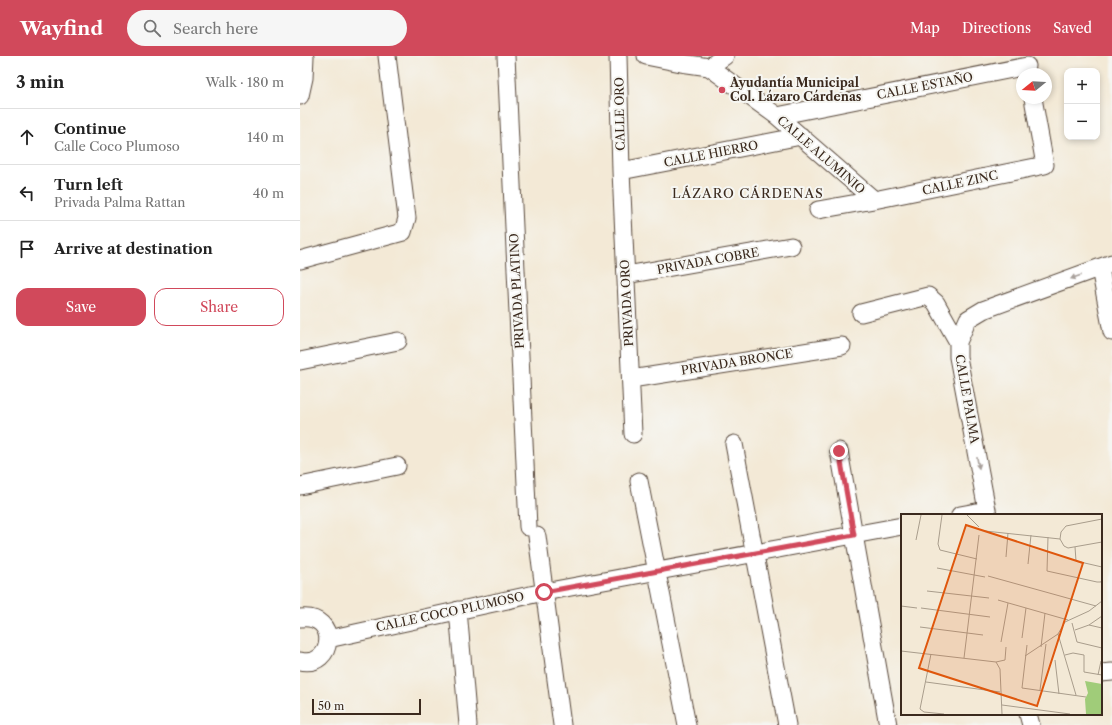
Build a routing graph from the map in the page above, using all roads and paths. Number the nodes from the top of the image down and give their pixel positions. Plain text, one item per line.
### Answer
1 (304, 56) edge
2 (387, 56) edge
3 (506, 56) edge
4 (618, 56) edge
5 (646, 56) edge
6 (725, 56) edge
7 (1027, 65) edge
8 (710, 67) junction
9 (300, 96) edge
10 (1034, 104) edge
11 (777, 116) junction
12 (801, 136) junction
13 (621, 171) junction
14 (874, 200) junction
15 (818, 210) dead end
16 (790, 246) dead end
17 (300, 260) edge
18 (1106, 265) edge
19 (626, 275) junction
20 (861, 313) dead end
21 (1112, 332) edge
22 (398, 341) dead end
23 (958, 342) junction
24 (842, 346) dead end
25 (300, 362) edge
26 (631, 378) junction
27 (633, 434) dead end
28 (734, 444) dead end
29 (839, 451) dead end
30 (397, 466) dead end
31 (639, 481) dead end
32 (300, 486) edge
33 (988, 512) edge
34 (969, 514) edge
35 (901, 526) edge
36 (854, 535) junction
37 (755, 553) junction
38 (657, 571) junction
39 (544, 592) junction
40 (458, 610) junction
41 (300, 618) edge
42 (328, 639) junction
43 (300, 661) edge
44 (1112, 672) edge
45 (1102, 673) edge
46 (1028, 715) edge
47 (468, 725) edge
48 (562, 725) edge
49 (687, 725) edge
50 (787, 725) edge
51 (888, 725) edge
52 (1031, 725) edge

1 - 9 street
2 - 17 street
3 - 39 street, PRIVADA PLATINO
4 - 13 street, CALLE ORO
5 - 8 street
6 - 8 street
7 - 11 street, CALLE ESTAÑO
8 - 11 street, CALLE ALUMINIO
10 - 14 street, CALLE ZINC
11 - 12 street, CALLE ALUMINIO
12 - 13 street, CALLE HIERRO
12 - 14 street, CALLE ALUMINIO
13 - 19 street, PRIVADA ORO
14 - 15 street, CALLE ZINC
16 - 19 street, PRIVADA COBRE
18 - 21 street
18 -> 23 street, CALLE PALMA
19 - 26 street, PRIVADA ORO
20 - 23 street
22 - 25 street
23 -> 33 street, CALLE PALMA
24 - 26 street, PRIVADA BRONCE
26 - 27 street, PRIVADA ORO
28 - 37 street
29 - 36 street
30 - 32 street
31 - 38 street
33 - 34 street
35 - 36 street, CALLE COCO PLUMOSO
36 - 37 street, CALLE COCO PLUMOSO
36 - 51 street
37 - 38 street, CALLE COCO PLUMOSO
37 - 50 street
38 - 39 street, CALLE COCO PLUMOSO
38 - 49 street
39 - 40 street, CALLE COCO PLUMOSO
39 - 48 street, PRIVADA PLATINO
40 - 42 street, CALLE COCO PLUMOSO
40 - 47 street
41 - 42 street
42 - 43 street
44 - 45 street
46 - 52 street

